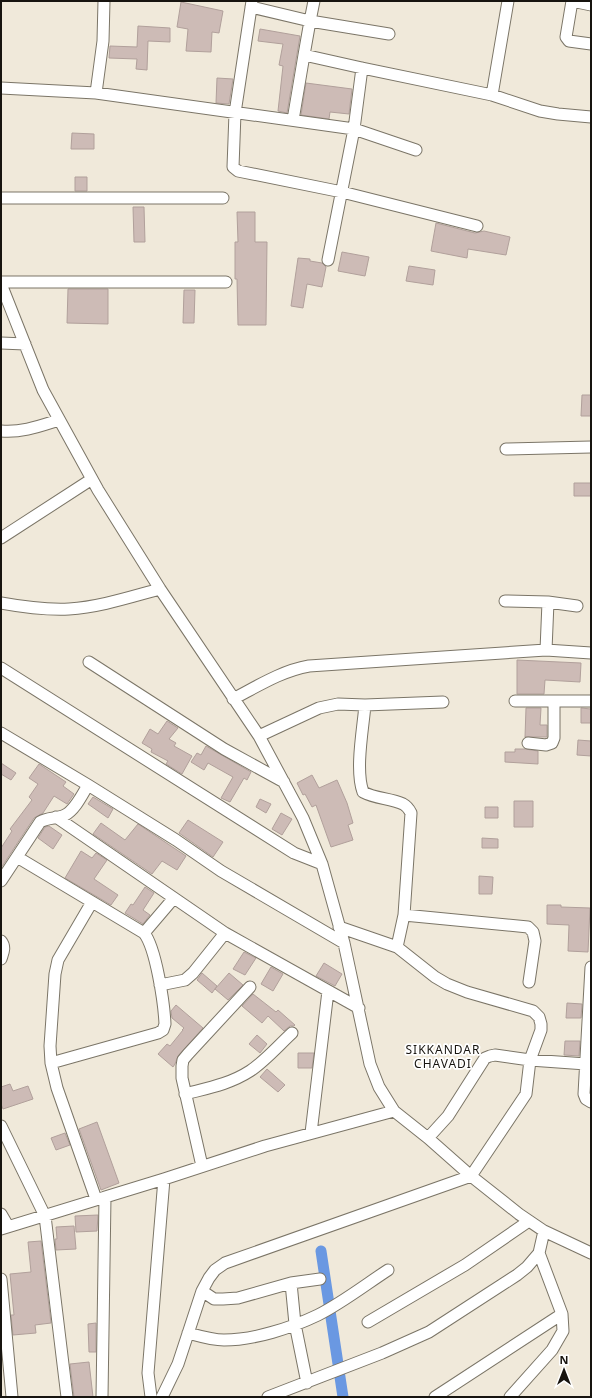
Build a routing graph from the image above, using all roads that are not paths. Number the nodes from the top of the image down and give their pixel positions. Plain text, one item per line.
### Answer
1 (104, 1) edge
2 (314, 1) edge
3 (508, 1) edge
4 (572, 1) edge
5 (252, 4) edge
6 (591, 5) edge
7 (310, 21) junction
8 (389, 34) dead end
9 (591, 44) edge
10 (304, 55) junction
11 (362, 68) junction
12 (1, 88) edge
13 (96, 93) junction
14 (492, 95) junction
15 (235, 112) junction
16 (591, 117) edge
17 (293, 120) junction
18 (354, 129) junction
19 (416, 150) dead end
20 (342, 192) junction
21 (1, 198) edge
22 (223, 198) dead end
23 (477, 226) dead end
24 (328, 260) dead end
25 (226, 282) dead end
26 (1, 283) edge
27 (1, 342) edge
28 (25, 344) junction
29 (59, 420) junction
30 (1, 431) edge
31 (591, 447) edge
32 (506, 449) dead end
33 (92, 479) junction
34 (1, 538) edge
35 (160, 589) junction
36 (505, 600) dead end
37 (548, 602) junction
38 (1, 603) edge
39 (577, 606) dead end
40 (546, 650) junction
41 (591, 653) edge
42 (89, 662) dead end
43 (1, 668) edge
44 (233, 699) junction
45 (515, 701) dead end
46 (554, 701) junction
47 (591, 701) edge
48 (443, 702) dead end
49 (365, 705) junction
50 (1, 733) edge
51 (259, 736) junction
52 (528, 743) dead end
53 (284, 782) junction
54 (88, 785) junction
55 (56, 817) junction
56 (17, 857) junction
57 (322, 864) junction
58 (1, 881) edge
59 (173, 898) junction
60 (92, 902) junction
61 (404, 915) junction
62 (339, 927) junction
63 (144, 933) junction
64 (225, 933) junction
65 (1, 942) edge
66 (344, 943) junction
67 (397, 947) junction
68 (1, 959) edge
69 (591, 967) edge
70 (529, 982) dead end
71 (160, 985) junction
72 (250, 987) dead end
73 (328, 991) junction
74 (359, 1008) junction
75 (292, 1033) dead end
76 (530, 1060) junction
77 (51, 1063) junction
78 (586, 1064) junction
79 (185, 1094) junction
80 (591, 1102) edge
81 (394, 1111) junction
82 (1, 1126) edge
83 (311, 1133) junction
84 (428, 1138) junction
85 (202, 1166) junction
86 (470, 1176) junction
87 (164, 1179) junction
88 (101, 1198) junction
89 (1, 1214) edge
90 (45, 1216) junction
91 (529, 1221) junction
92 (4, 1228) edge
93 (544, 1231) junction
94 (539, 1253) junction
95 (591, 1253) edge
96 (388, 1270) dead end
97 (1, 1279) edge
98 (320, 1279) dead end
99 (291, 1284) junction
100 (202, 1291) junction
101 (562, 1314) junction
102 (368, 1322) dead end
103 (295, 1324) junction
104 (188, 1333) junction
105 (312, 1381) junction
106 (12, 1397) edge
107 (67, 1397) edge
108 (102, 1397) edge
109 (150, 1397) edge
110 (162, 1397) edge
111 (268, 1397) edge
112 (435, 1397) edge
113 (510, 1397) edge

1 - 13 street
2 - 7 street
3 - 14 street
4 - 6 street
4 - 9 street
5 - 7 street
5 - 15 street
7 - 8 street
7 - 10 street
10 - 11 street
10 - 17 street
11 - 14 street
11 - 18 street
12 - 13 street
13 - 15 street
14 - 16 street
15 - 17 street
15 - 20 street
17 - 18 street
18 - 19 street
18 - 20 street
20 - 23 street
20 - 24 street
21 - 22 street
25 - 26 street
26 - 28 street
27 - 28 street
28 - 29 street
29 - 30 street
29 - 33 street
31 - 32 street
33 - 34 street
33 - 35 street
35 - 38 street
35 - 44 street
36 - 37 street
37 - 39 street
37 - 40 street
40 - 41 street
40 - 44 street
42 - 53 street
43 - 57 street
44 - 51 street
45 - 46 street
46 - 47 street
46 - 52 street
48 - 49 street
49 - 51 street
49 - 61 street
50 - 54 street
51 - 53 street
53 - 57 street
54 - 55 street
54 - 66 street
55 - 56 street
55 - 59 street
56 - 58 street
56 - 60 street
57 - 62 street
59 - 63 street
59 - 64 street
60 - 63 street
60 - 77 street
61 - 67 street
61 - 70 street
62 - 66 street
62 - 67 street
63 - 71 street
64 - 71 street
64 - 73 street
65 - 68 street
66 - 74 street
67 - 76 street
69 - 78 street
71 - 77 street
72 - 79 street
73 - 74 street
73 - 83 street
74 - 81 street
75 - 79 street
76 - 78 street
76 - 84 street
76 - 86 street
77 - 88 street
78 - 80 street
79 - 85 street
81 - 83 street
81 - 84 street
82 - 90 street
83 - 85 street
84 - 86 street
85 - 87 street
86 - 91 street
86 - 100 street
87 - 88 street
87 - 109 street
88 - 90 street
88 - 108 street
89 - 92 street
90 - 92 street
90 - 107 street
91 - 93 street
91 - 102 street
93 - 94 street
93 - 95 street
94 - 101 street
94 - 105 street
96 - 103 street
97 - 106 street
98 - 99 street
99 - 100 street
99 - 103 street
100 - 104 street
101 - 112 street
101 - 113 street
103 - 104 street
103 - 105 street
104 - 110 street
105 - 111 street

